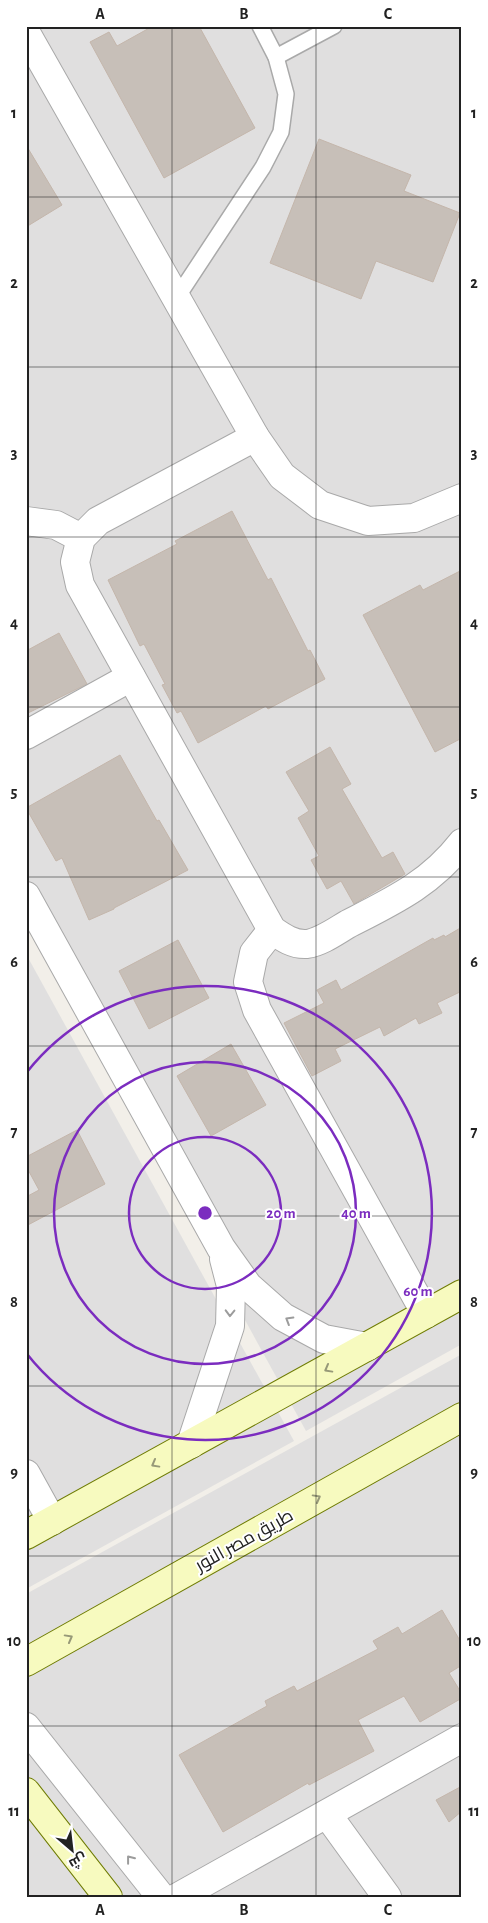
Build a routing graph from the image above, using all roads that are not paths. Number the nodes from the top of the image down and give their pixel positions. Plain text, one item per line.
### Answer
1 (260, 26) edge
2 (334, 26) edge
3 (26, 34) edge
4 (276, 57) junction
5 (33, 61) edge
6 (176, 299) junction
7 (255, 437) junction
8 (462, 498) edge
9 (26, 521) edge
10 (81, 538) junction
11 (131, 677) junction
12 (26, 735) edge
13 (462, 843) edge
14 (26, 896) edge
15 (272, 930) junction
16 (221, 1248) junction
17 (462, 1294) edge
18 (426, 1314) junction
19 (367, 1347) junction
20 (462, 1417) edge
21 (191, 1444) junction
22 (26, 1474) edge
23 (52, 1521) junction
24 (26, 1535) edge
25 (26, 1662) edge
26 (26, 1727) edge
27 (462, 1738) edge
28 (26, 1792) edge
29 (327, 1814) junction
30 (108, 1897) edge
31 (161, 1897) edge
32 (178, 1897) edge
33 (387, 1897) edge

1 - 4 lane
2 - 4 lane
3 - 5 street
4 - 6 lane
5 - 6 street
6 - 7 street
7 - 8 street
7 - 10 street
9 - 10 street
10 - 11 street
11 - 12 street
11 - 15 street
13 - 15 street
14 - 16 street
15 - 18 street
19 -> 16 street
16 -> 21 street
17 - 18 street
18 - 19 street
19 -> 21 street
25 -> 20 street, طريق مصر النور
21 -> 23 street
22 - 23 street
23 - 24 street
31 -> 26 street
27 - 29 street
28 - 30 street
29 - 32 street
29 - 33 street

